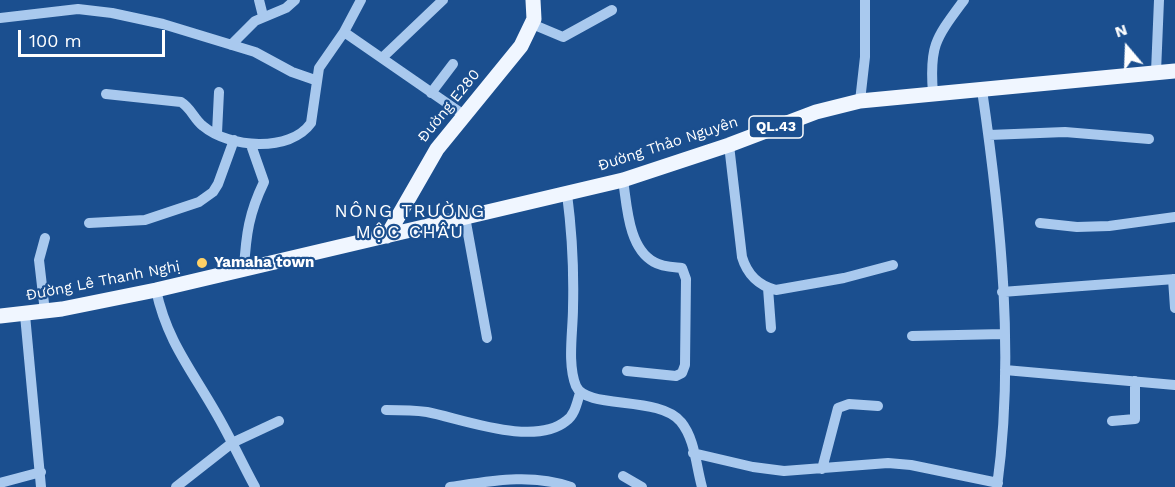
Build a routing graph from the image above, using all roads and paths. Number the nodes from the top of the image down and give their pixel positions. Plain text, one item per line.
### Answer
1 (258, 0) edge
2 (295, 0) edge
3 (362, 0) edge
4 (443, 0) edge
5 (533, 0) edge
6 (865, 0) edge
7 (964, 0) edge
8 (1159, 0) edge
9 (612, 10) dead end
10 (263, 16) junction
11 (0, 18) edge
12 (532, 24) junction
13 (344, 32) junction
14 (231, 45) junction
15 (382, 58) junction
16 (453, 63) dead end
17 (1175, 71) edge
18 (1156, 72) junction
19 (315, 80) junction
20 (982, 90) junction
21 (219, 92) dead end
22 (430, 93) junction
23 (933, 93) junction
24 (106, 94) dead end
25 (860, 101) junction
26 (464, 115) junction
27 (216, 133) junction
28 (988, 135) junction
29 (1149, 139) dead end
30 (234, 140) junction
31 (251, 145) junction
32 (729, 145) junction
33 (623, 180) junction
34 (567, 194) junction
35 (465, 217) junction
36 (1175, 217) edge
37 (89, 223) dead end
38 (1040, 223) dead end
39 (387, 236) junction
40 (45, 238) dead end
41 (893, 265) dead end
42 (244, 269) junction
43 (1174, 279) edge
44 (768, 288) junction
45 (156, 290) junction
46 (1002, 292) junction
47 (1175, 308) edge
48 (45, 312) junction
49 (25, 315) junction
50 (0, 316) edge
51 (771, 328) dead end
52 (1004, 334) junction
53 (912, 336) dead end
54 (487, 338) dead end
55 (1005, 370) junction
56 (627, 371) dead end
57 (1135, 381) junction
58 (1175, 385) edge
59 (580, 393) junction
60 (878, 406) dead end
61 (386, 410) dead end
62 (1112, 421) dead end
63 (279, 422) dead end
64 (232, 443) junction
65 (693, 453) junction
66 (822, 469) junction
67 (40, 472) junction
68 (623, 476) dead end
69 (0, 483) edge
70 (540, 483) edge
71 (997, 485) edge
72 (41, 487) edge
73 (176, 487) edge
74 (255, 487) edge
75 (450, 487) edge
76 (571, 487) edge
77 (642, 487) edge
78 (702, 487) edge

1 - 10 street
2 - 10 street
3 - 13 street
4 - 15 street
5 - 12 main road, Đường E280
6 - 25 street
7 - 23 street
8 - 18 street
9 - 12 street
10 - 14 street
11 - 14 street
12 - 26 main road, Đường E280
13 - 15 street
13 - 19 street
14 - 19 street
15 - 22 street
16 - 22 street
17 - 18 main road, Đường Thảo Nguyên / QL.43
18 - 20 main road, Đường Thảo Nguyên / QL.43
19 - 31 street
20 - 23 main road, Đường Thảo Nguyên / QL.43
20 - 28 street
21 - 27 street
22 - 26 street
23 - 25 main road, Đường Thảo Nguyên / QL.43
24 - 27 street
25 - 32 main road, Đường Thảo Nguyên / QL.43
26 - 39 main road, Đường E280
27 - 30 street
28 - 29 street
28 - 46 street
30 - 31 street
30 - 37 street
31 - 42 street
32 - 33 main road, Đường Thảo Nguyên / QL.43
32 - 44 street
33 - 34 main road, Đường Thảo Nguyên / QL.43
33 - 56 street
34 - 35 main road, Đường Thảo Nguyên / QL.43
34 - 59 street
35 - 39 main road, Đường Thảo Nguyên / QL.43
35 - 54 street
36 - 38 street
39 - 42 main road, Đường Lê Thanh Nghị / QL.43
40 - 48 street
41 - 44 street
42 - 45 main road, Đường Lê Thanh Nghị / QL.43
43 - 46 street
43 - 47 street
44 - 51 street
45 - 48 main road, Đường Lê Thanh Nghị / QL.43
45 - 64 street
46 - 52 street
48 - 49 main road, Đường Lê Thanh Nghị / QL.43
49 - 50 main road, Đường Lê Thanh Nghị / QL.43
49 - 67 street
52 - 53 street
52 - 55 street
55 - 57 street
55 - 71 street
57 - 58 street
57 - 62 street
59 - 61 street
59 - 65 street
60 - 66 street
63 - 64 street
64 - 73 street
64 - 74 street
65 - 66 street
65 - 78 street
66 - 71 street
67 - 69 street
67 - 72 street
68 - 77 street
70 - 75 street
70 - 76 street

